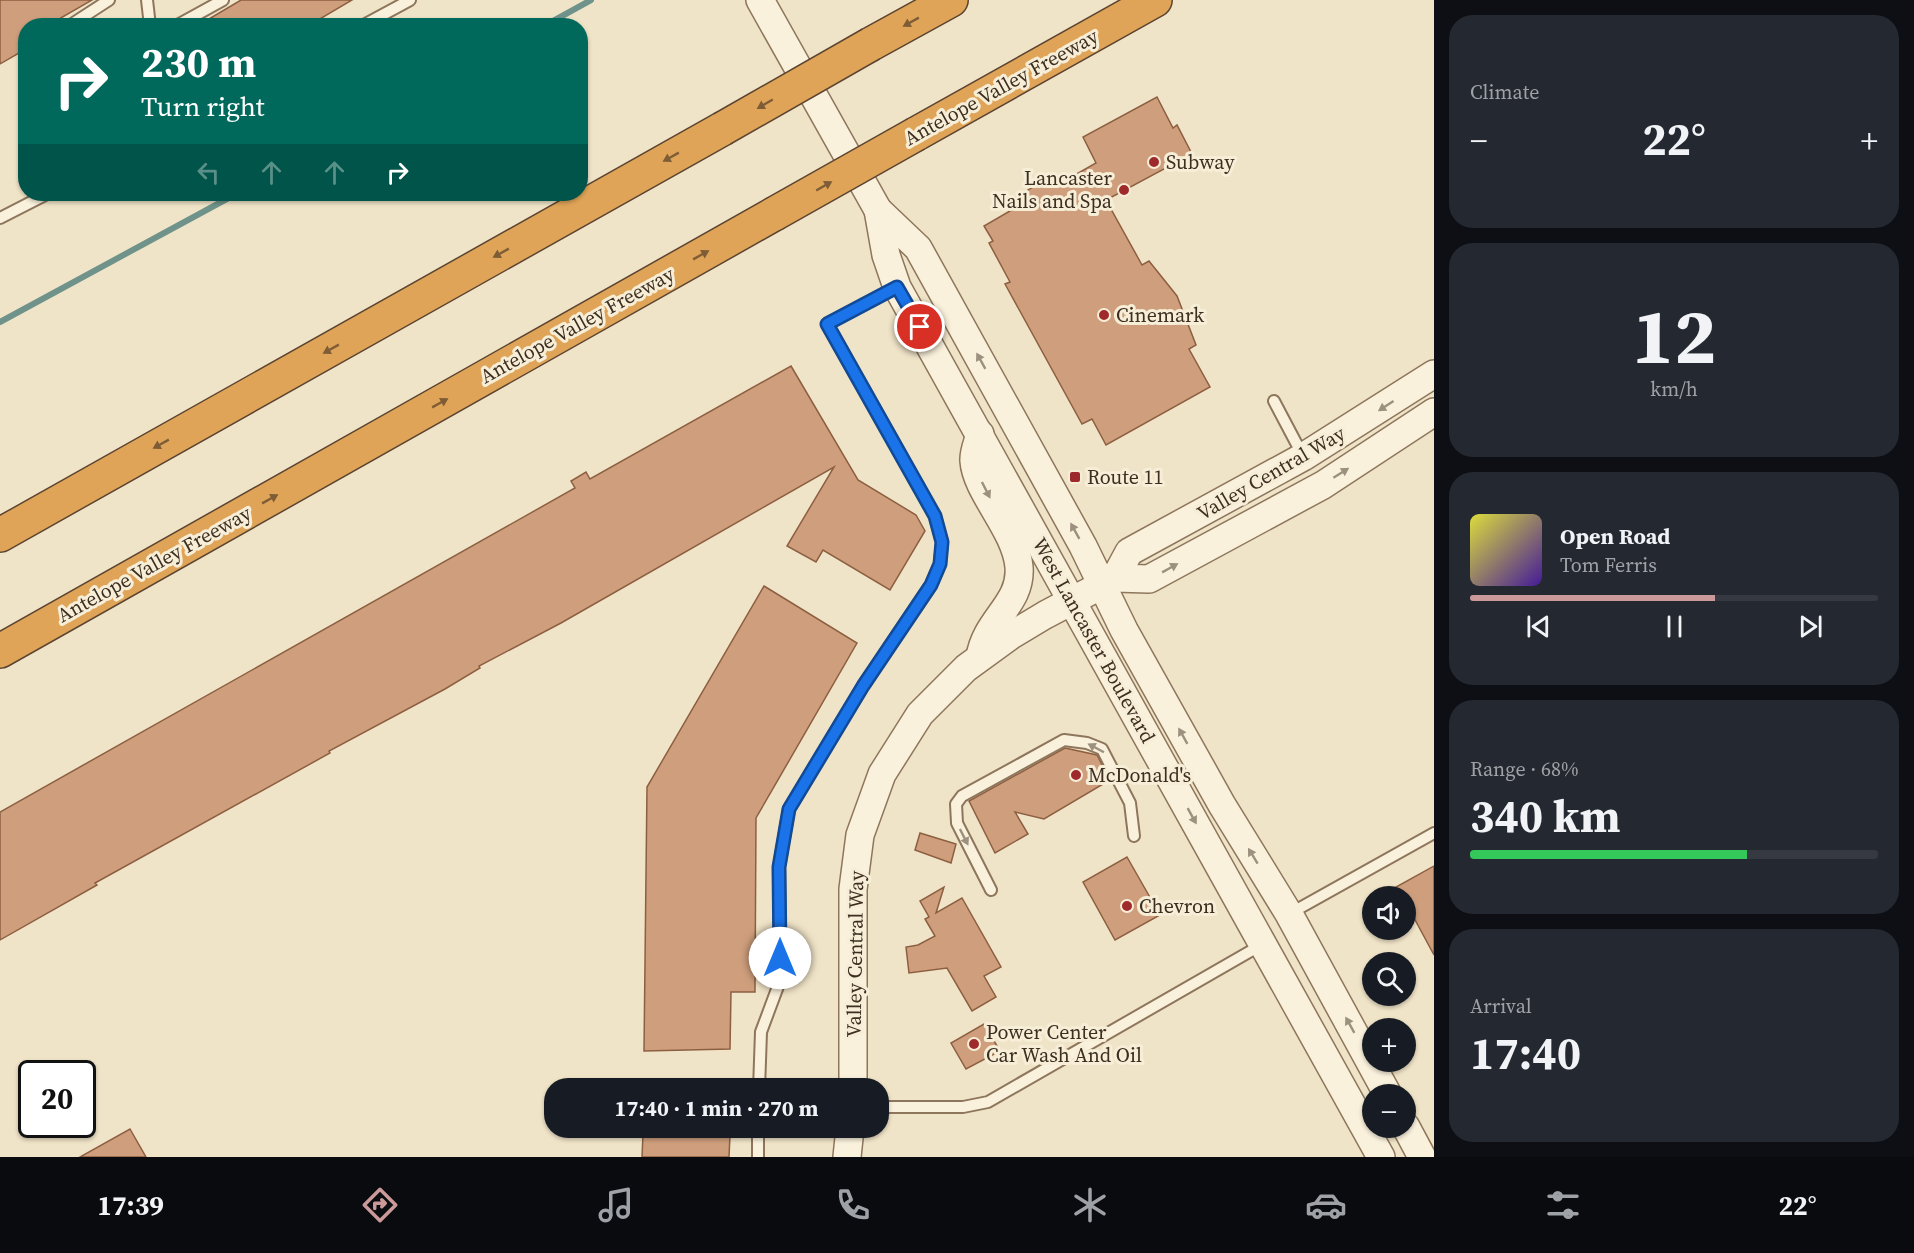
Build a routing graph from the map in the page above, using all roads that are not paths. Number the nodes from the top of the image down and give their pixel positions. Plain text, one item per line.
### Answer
1 (109, 0) edge
2 (147, 0) edge
3 (223, 0) edge
4 (410, 0) edge
5 (760, 0) edge
6 (951, 0) edge
7 (1155, 0) edge
8 (81, 18) edge
9 (149, 18) edge
10 (190, 18) edge
11 (377, 18) edge
12 (33, 201) edge
13 (878, 210) junction
14 (0, 218) edge
15 (897, 287) junction
16 (1434, 374) edge
17 (1274, 400) dead end
18 (1434, 412) edge
19 (980, 434) junction
20 (1303, 457) junction
21 (0, 535) edge
22 (1107, 581) junction
23 (1071, 600) junction
24 (0, 651) edge
25 (980, 657) junction
26 (1434, 833) edge
27 (1134, 836) dead end
28 (991, 890) dead end
29 (1289, 914) junction
30 (1264, 944) junction
31 (759, 1078) edge
32 (853, 1078) edge
33 (1382, 1084) edge
34 (889, 1107) edge
35 (758, 1138) edge
36 (849, 1138) edge
37 (1412, 1138) edge
38 (758, 1157) edge
39 (846, 1157) edge
40 (1381, 1157) edge
41 (1422, 1157) edge

1 - 8 lane
2 - 9 lane
3 - 10 lane
4 - 11 lane
5 - 13 street, West Lancaster Boulevard
6 -> 21 highway, bridge
24 -> 7 highway, Antelope Valley Freeway, bridge
12 - 14 lane
13 - 15 street, West Lancaster Boulevard
22 -> 13 street, West Lancaster Boulevard
15 - 19 street, West Lancaster Boulevard
15 - 31 lane
16 -> 20 street, Valley Central Way
17 - 20 lane
22 -> 18 street, Valley Central Way
19 - 23 street, West Lancaster Boulevard
19 -> 25 street
20 - 22 street, Valley Central Way
22 - 23 street, Valley Central Way
29 -> 22 street, West Lancaster Boulevard
23 - 25 street, Valley Central Way
23 -> 30 street, West Lancaster Boulevard
25 - 32 street, Valley Central Way
26 - 29 lane
27 -> 28 lane
33 -> 29 street, West Lancaster Boulevard
30 - 34 lane
30 - 40 street, West Lancaster Boulevard
35 - 38 lane
36 - 39 street
37 - 41 street

